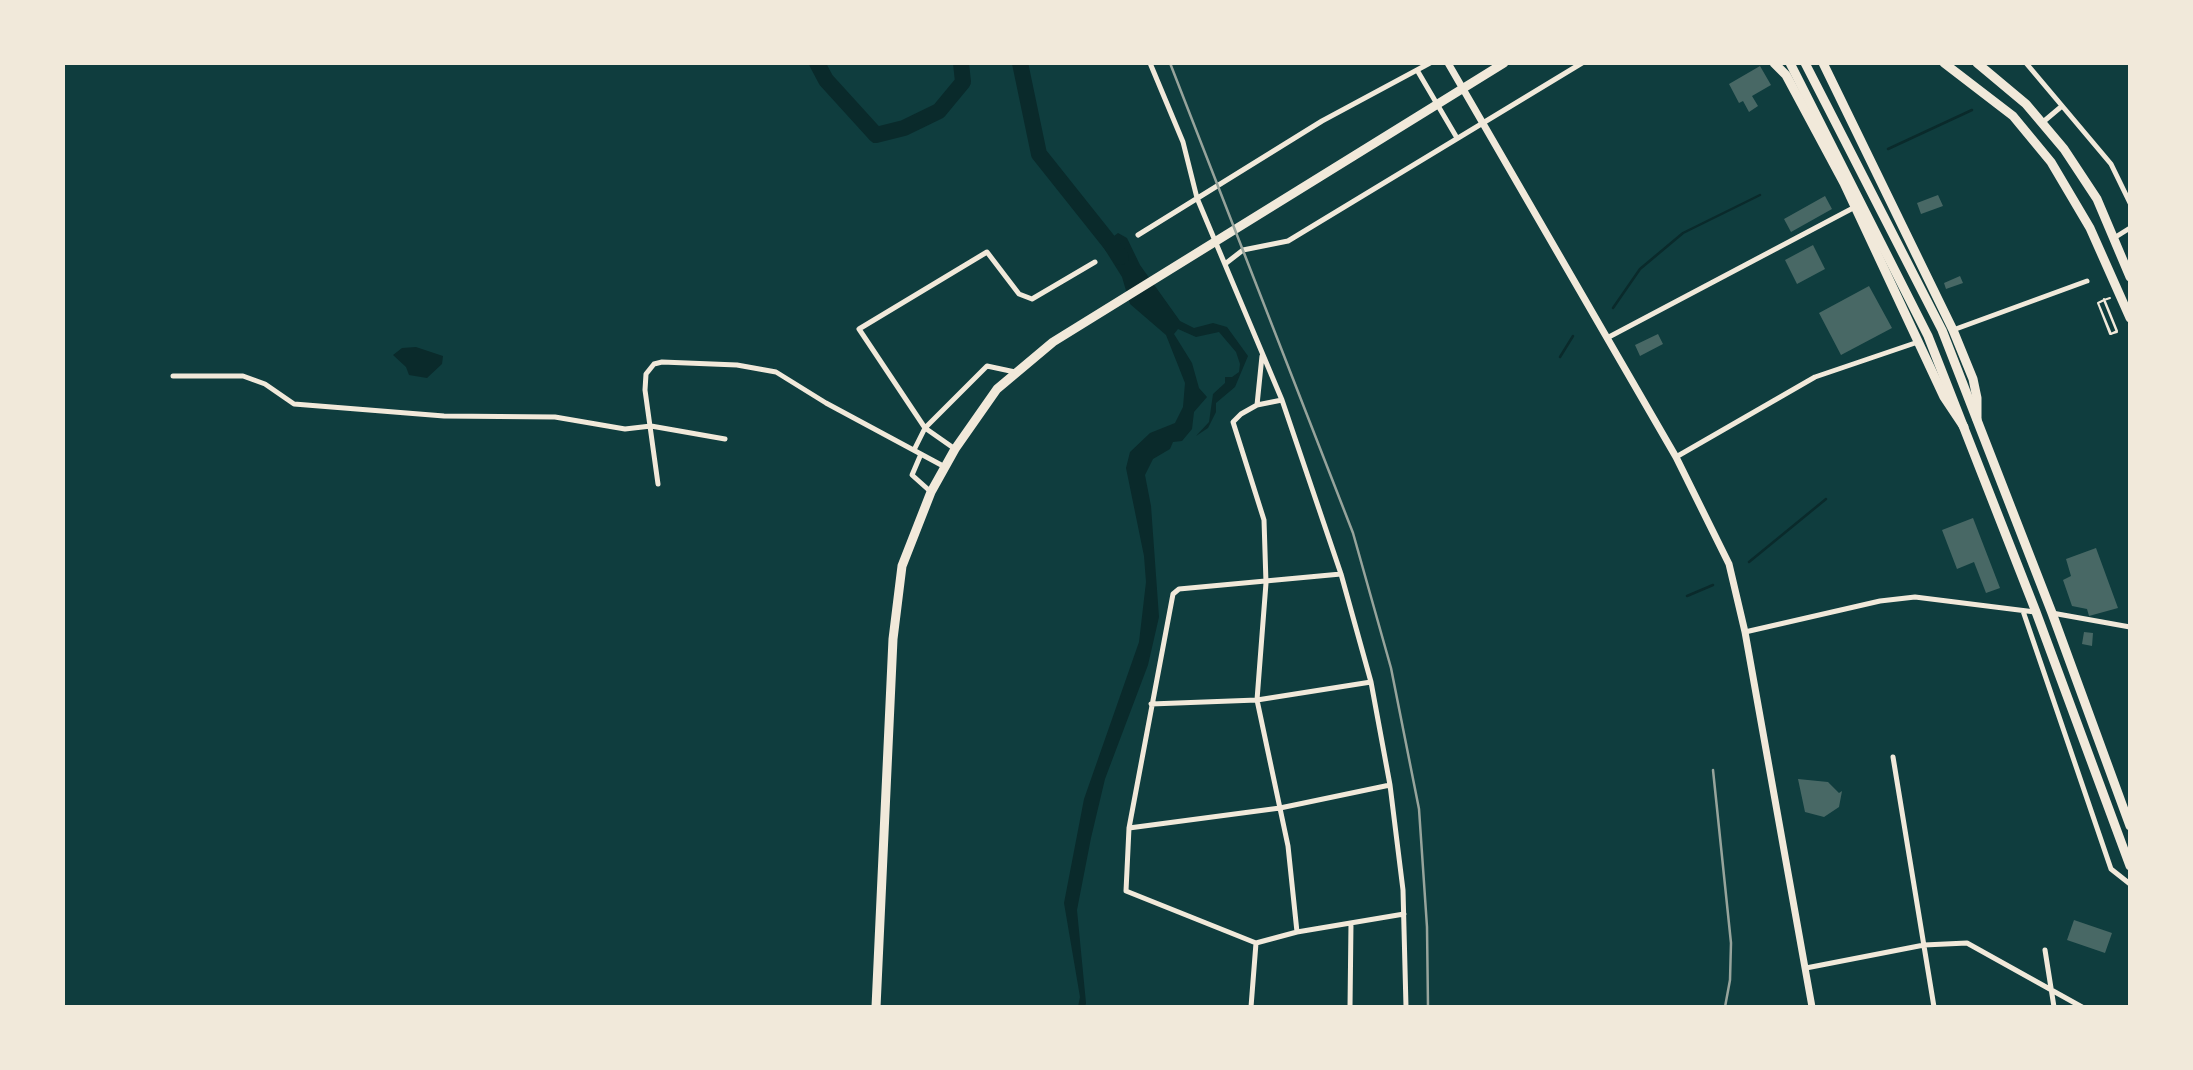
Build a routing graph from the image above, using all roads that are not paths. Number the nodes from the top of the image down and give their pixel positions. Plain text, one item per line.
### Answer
1 (1150, 63) edge
2 (1430, 63) edge
3 (1448, 63) edge
4 (1504, 63) edge
5 (1582, 63) edge
6 (1774, 63) edge
7 (1790, 63) edge
8 (1805, 63) edge
9 (1944, 63) edge
10 (1977, 63) edge
11 (2026, 63) edge
12 (1826, 66) edge
13 (1417, 70) junction
14 (2062, 106) junction
15 (2043, 122) junction
16 (1483, 123) junction
17 (1457, 138) junction
18 (1197, 198) junction
19 (2130, 203) edge
20 (1855, 207) junction
21 (2130, 228) edge
22 (1138, 234) dead end
23 (2115, 238) junction
24 (1095, 262) dead end
25 (1225, 264) junction
26 (2129, 274) edge
27 (2087, 281) dead end
28 (2130, 318) edge
29 (1954, 330) junction
30 (1607, 338) junction
31 (1918, 342) junction
32 (1262, 354) junction
33 (1015, 372) junction
34 (173, 376) dead end
35 (1282, 400) junction
36 (1257, 405) junction
37 (1977, 419) junction
38 (651, 426) junction
39 (1964, 427) junction
40 (925, 428) junction
41 (725, 439) dead end
42 (955, 449) junction
43 (914, 450) junction
44 (921, 454) junction
45 (1676, 457) junction
46 (945, 467) junction
47 (658, 484) dead end
48 (931, 492) junction
49 (1341, 575) junction
50 (1266, 583) junction
51 (2023, 611) junction
52 (2036, 612) junction
53 (2052, 613) junction
54 (2130, 627) edge
55 (1745, 632) junction
56 (1371, 682) junction
57 (1257, 700) junction
58 (1150, 704) junction
59 (1893, 757) dead end
60 (1390, 785) junction
61 (1280, 808) junction
62 (2130, 826) edge
63 (1129, 828) junction
64 (2130, 866) edge
65 (2130, 884) edge
66 (1404, 914) junction
67 (1352, 923) junction
68 (1297, 932) junction
69 (1256, 943) junction
70 (1924, 945) junction
71 (2045, 950) dead end
72 (1805, 968) junction
73 (2052, 990) junction
74 (876, 1007) edge
75 (1251, 1007) edge
76 (1350, 1007) edge
77 (1406, 1007) edge
78 (1812, 1007) edge
79 (1934, 1007) edge
80 (2054, 1007) edge
81 (2082, 1007) edge

1 - 18 street
2 - 13 street
3 - 16 street
4 - 33 main road
5 - 16 street
6 - 20 main road
7 - 39 main road
8 - 37 main road
9 - 28 main road
10 - 15 main road
11 - 14 street
12 - 29 main road
13 - 17 street
13 - 18 street
14 - 15 street
14 - 19 street
15 - 23 main road
16 - 17 street
16 - 30 street
17 - 25 street
18 - 22 street
18 - 25 street
20 - 30 street
20 - 31 main road
21 - 23 street
23 - 26 main road
24 - 40 street
25 - 32 street
27 - 29 street
29 - 37 main road
30 - 45 street
31 - 39 main road
31 - 45 street
32 - 35 street
32 - 36 street
33 - 40 street
33 - 42 main road
34 - 38 street
35 - 36 street
35 - 49 street
36 - 50 street
37 - 53 main road
38 - 41 street
38 - 43 street
38 - 47 street
39 - 52 main road
40 - 42 street
40 - 43 street
42 - 46 main road
43 - 44 street
44 - 46 street
44 - 48 street
45 - 55 street
46 - 48 main road
48 - 74 main road
49 - 50 street
49 - 56 street
50 - 57 street
50 - 58 street
51 - 52 street
51 - 55 street
51 - 65 street
52 - 64 main road
53 - 54 street
53 - 62 main road
55 - 72 street
56 - 57 street
56 - 60 street
57 - 58 street
57 - 61 street
58 - 63 street
59 - 70 street
60 - 61 street
60 - 66 street
61 - 63 street
61 - 68 street
63 - 69 street
66 - 67 street
66 - 77 street
67 - 68 street
67 - 76 street
68 - 69 street
69 - 75 street
70 - 72 street
70 - 73 street
70 - 79 street
71 - 73 street
72 - 78 street
73 - 80 street
73 - 81 street

